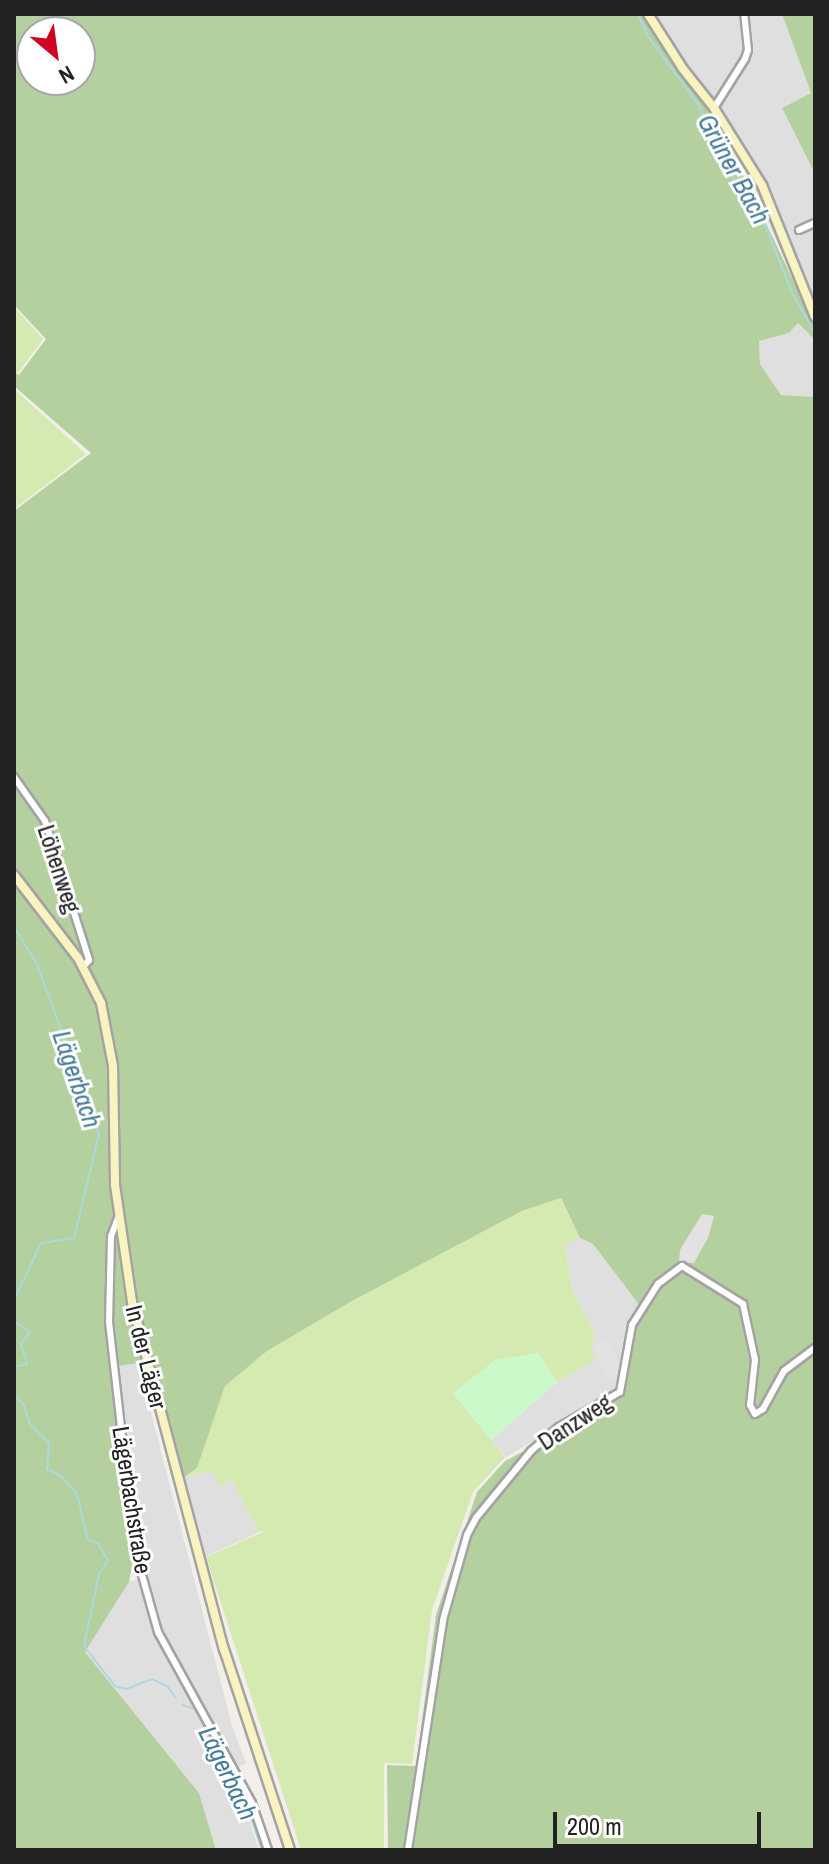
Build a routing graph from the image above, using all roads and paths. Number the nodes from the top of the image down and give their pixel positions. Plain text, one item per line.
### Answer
1 (648, 14) edge
2 (744, 14) edge
3 (714, 108) junction
4 (815, 223) edge
5 (799, 230) dead end
6 (815, 291) edge
7 (806, 296) junction
8 (815, 317) edge
9 (14, 777) edge
10 (14, 875) edge
11 (84, 966) junction
12 (118, 1218) junction
13 (815, 1348) edge
14 (268, 1850) edge
15 (290, 1850) edge
16 (408, 1850) edge

1 - 3 main road
2 - 3 street
3 - 7 main road
4 - 5 street
6 - 7 street
7 - 8 main road
9 - 11 street, Löhenweg
10 - 11 main road, In der Läger
11 - 12 main road, In der Läger
12 - 14 street, Lägerbachstraße
12 - 15 main road, In der Läger
13 - 16 street, Danzweg

